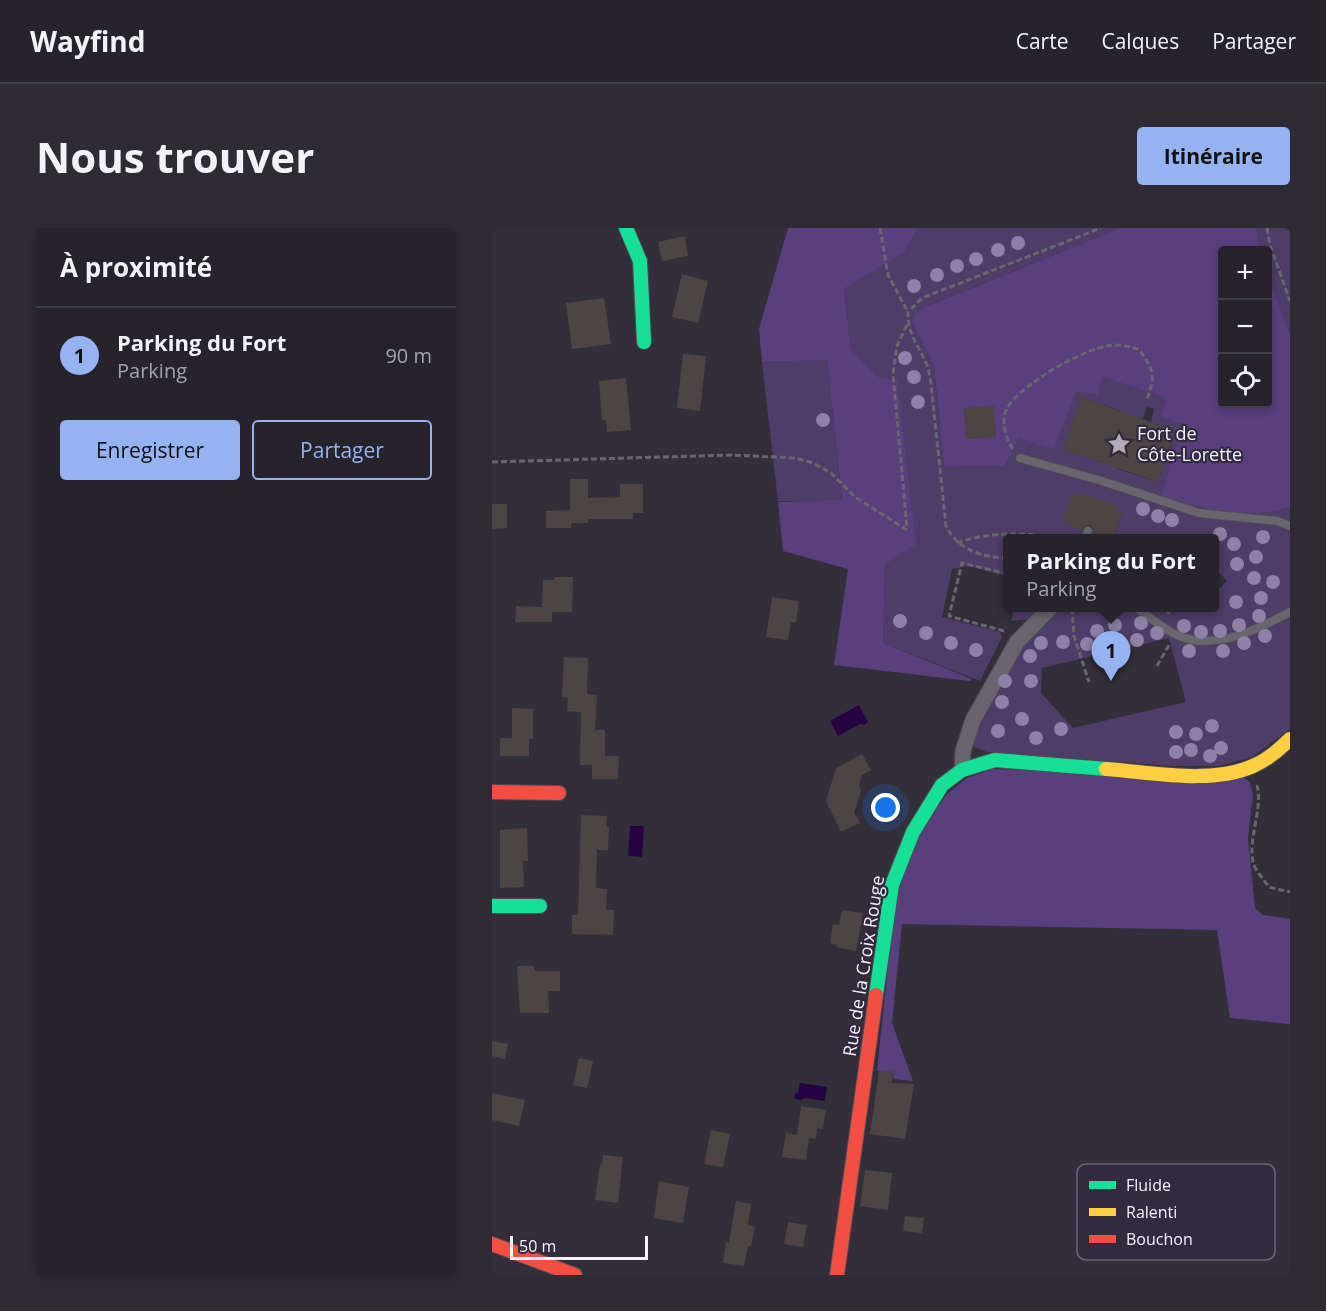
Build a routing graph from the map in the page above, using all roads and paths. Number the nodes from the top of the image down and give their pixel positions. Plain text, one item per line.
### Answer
1 (626, 228) edge
2 (880, 228) edge
3 (1101, 228) edge
4 (1267, 228) edge
5 (1290, 301) edge
6 (908, 312) junction
7 (908, 324) junction
8 (644, 342) dead end
9 (1147, 399) dead end
10 (1020, 458) joint
11 (492, 462) edge
12 (1290, 526) edge
13 (1003, 534) edge
14 (957, 543) junction
15 (1003, 557) edge
16 (1003, 573) edge
17 (1046, 612) edge
18 (1072, 612) edge
19 (1143, 612) edge
20 (1290, 612) edge
21 (1180, 636) junction
22 (1017, 642) junction
23 (1157, 666) dead end
24 (1089, 682) dead end
25 (1290, 739) edge
26 (1253, 766) junction
27 (962, 770) junction
28 (492, 792) edge
29 (559, 793) dead end
30 (1290, 892) edge
31 (492, 906) edge
32 (540, 906) dead end
33 (492, 1244) edge
34 (575, 1275) edge
35 (837, 1275) edge

1 - 8 street
2 - 6 path
3 - 6 path
4 - 5 path
6 - 7 path
7 - 11 path
7 - 14 path
9 - 10 path
10 - 12 lane
13 - 14 path
14 - 15 path
16 - 22 path
17 - 22 street
18 - 24 path
19 - 21 lane
20 - 21 lane
21 - 23 path
22 - 27 street
25 - 26 street, Rue de la Croix Rouge
26 - 27 street, Rue de la Croix Rouge
26 - 30 path
27 - 35 street, Rue de la Croix Rouge
28 - 29 street
31 - 32 street
33 - 34 street

